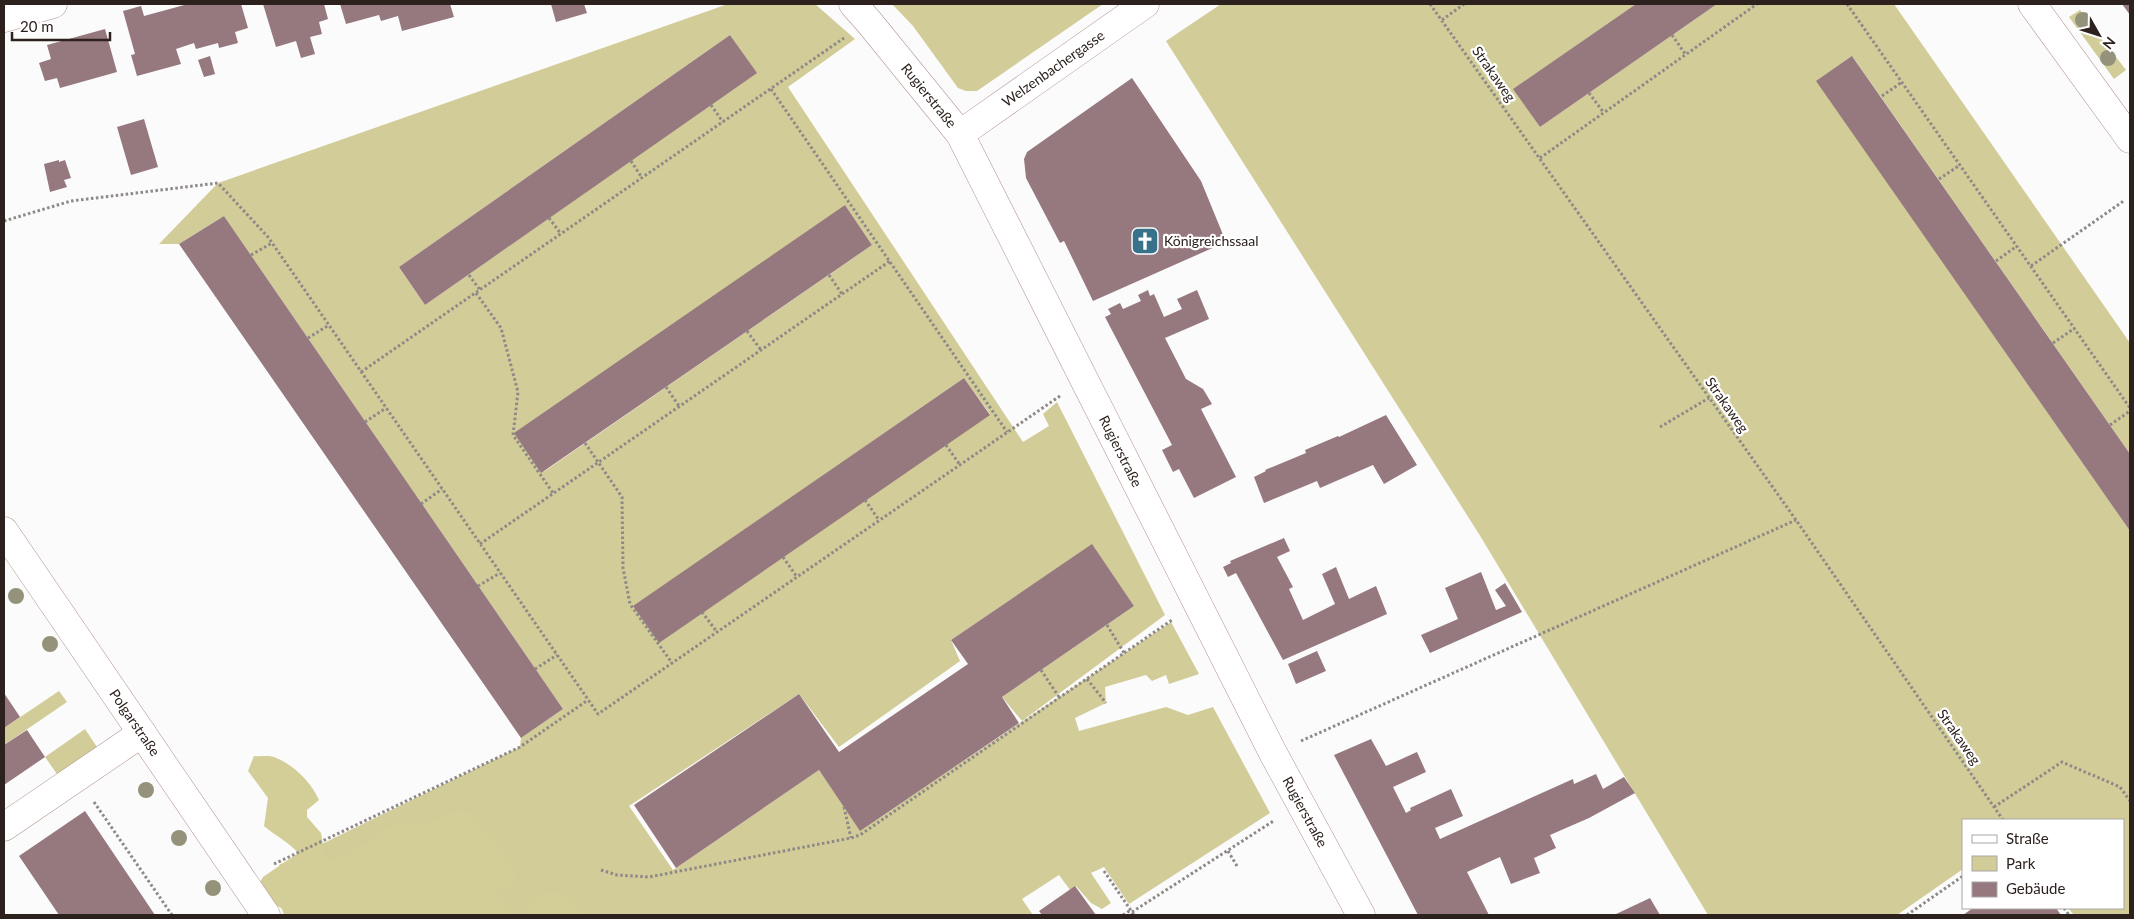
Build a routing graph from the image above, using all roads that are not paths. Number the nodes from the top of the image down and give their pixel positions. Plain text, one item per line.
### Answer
1 (53, 4) edge
2 (852, 4) edge
3 (1145, 4) edge
4 (2032, 4) edge
5 (4, 18) edge
6 (960, 134) junction
7 (2130, 139) edge
8 (4, 531) edge
9 (142, 733) junction
10 (4, 827) edge
11 (266, 915) edge
12 (1361, 915) edge

1 - 5 street
2 - 6 street, Rugierstraße
3 - 6 street, Welzenbachergasse
4 - 7 street
6 - 12 street, Rugierstraße
8 - 9 street, Polgarstraße
9 - 10 street
9 - 11 street, Polgarstraße

